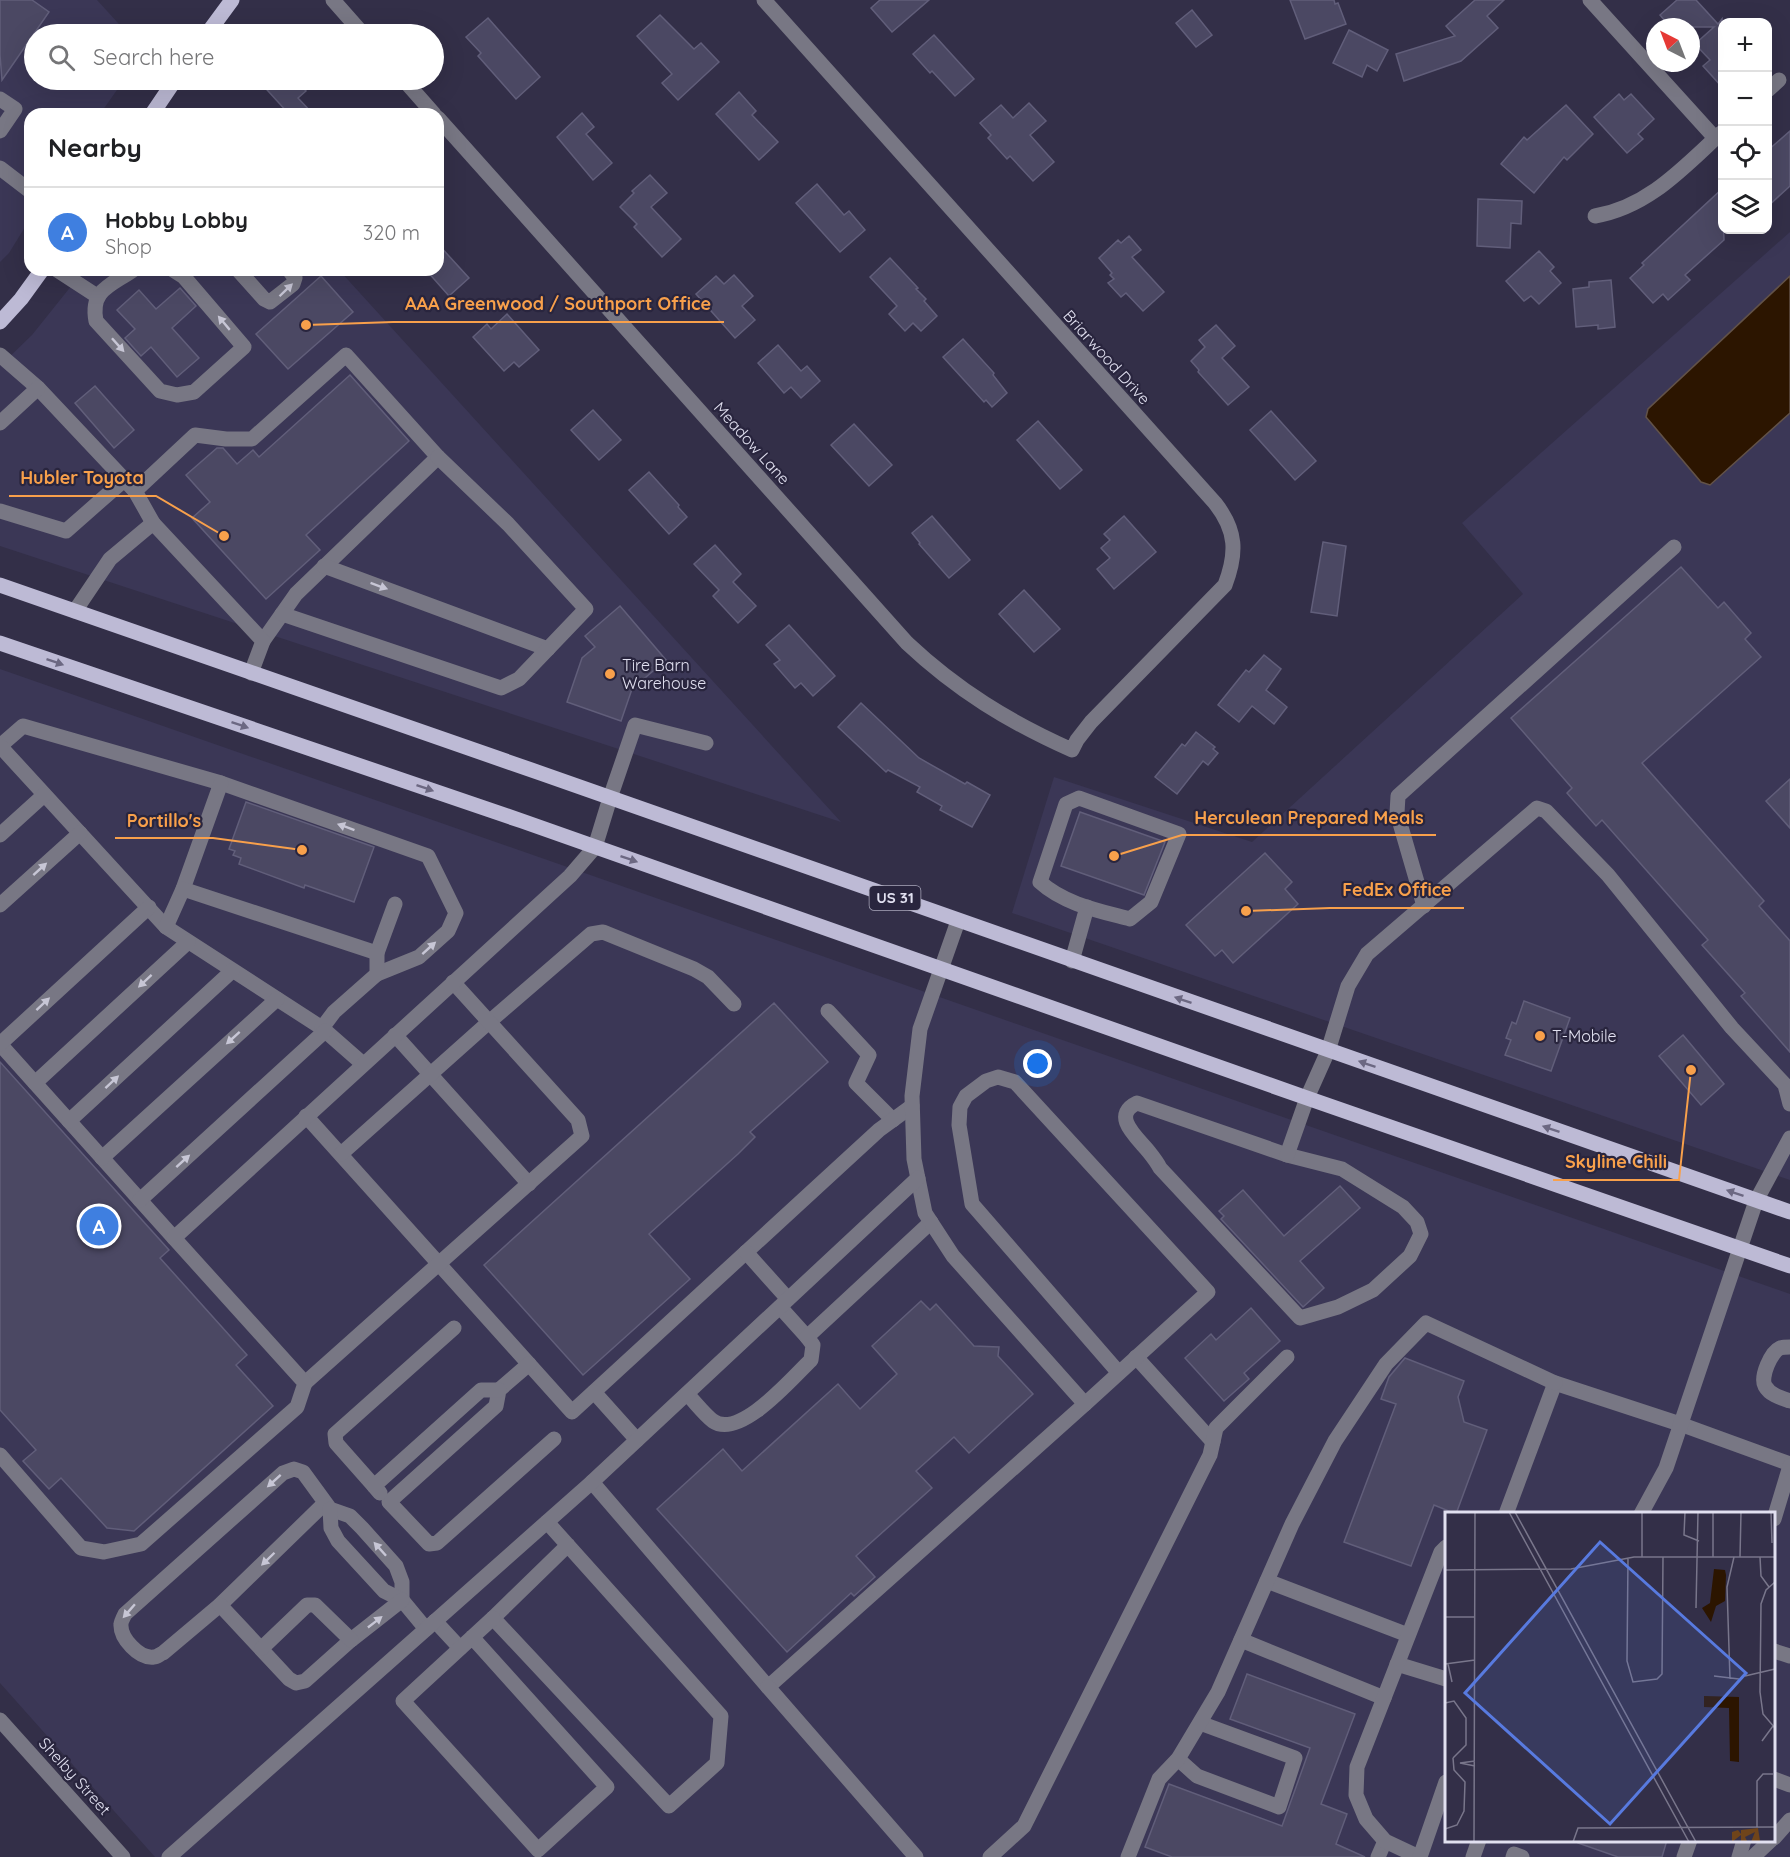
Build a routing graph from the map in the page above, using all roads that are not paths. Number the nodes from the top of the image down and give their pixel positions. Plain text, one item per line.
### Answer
1 (232, 0) edge
2 (333, 0) edge
3 (764, 0) edge
4 (1590, 0) edge
5 (214, 24) edge
6 (354, 24) edge
7 (168, 90) edge
8 (413, 90) edge
9 (0, 99) edge
10 (156, 108) edge
11 (429, 108) edge
12 (444, 125) edge
13 (0, 131) edge
14 (1718, 134) edge
15 (1718, 136) edge
16 (0, 168) edge
17 (24, 187) edge
18 (1595, 216) dead end
19 (38, 276) edge
20 (66, 276) edge
21 (125, 276) edge
22 (182, 276) edge
23 (243, 276) edge
24 (293, 276) edge
25 (97, 296) junction
26 (0, 322) edge
27 (0, 356) edge
28 (38, 388) junction
29 (0, 423) edge
30 (438, 457) junction
31 (129, 485) junction
32 (0, 511) edge
33 (153, 523) junction
34 (1674, 547) dead end
35 (324, 566) junction
36 (0, 585) edge
37 (75, 611) junction
38 (282, 614) junction
39 (263, 641) junction
40 (0, 643) edge
41 (548, 649) junction
42 (251, 673) junction
43 (706, 743) dead end
44 (0, 746) edge
45 (1072, 750) joint
46 (221, 783) junction
47 (45, 795) junction
48 (610, 798) junction
49 (80, 832) junction
50 (0, 835) edge
51 (595, 847) junction
52 (183, 890) junction
53 (395, 904) dead end
54 (0, 905) edge
55 (1424, 906) junction
56 (149, 907) junction
57 (1087, 907) junction
58 (958, 921) junction
59 (166, 927) junction
60 (188, 942) junction
61 (377, 953) junction
62 (1072, 961) junction
63 (943, 969) junction
64 (232, 970) junction
65 (377, 974) junction
66 (453, 982) junction
67 (277, 999) junction
68 (734, 1004) dead end
69 (828, 1011) dead end
70 (489, 1022) junction
71 (323, 1030) junction
72 (395, 1035) junction
73 (0, 1044) edge
74 (1328, 1051) junction
75 (363, 1064) junction
76 (430, 1074) junction
77 (35, 1083) junction
78 (1307, 1098) junction
79 (1790, 1104) edge
80 (912, 1106) junction
81 (306, 1116) junction
82 (893, 1120) junction
83 (69, 1121) junction
84 (1790, 1138) edge
85 (341, 1154) junction
86 (1287, 1155) junction
87 (102, 1158) junction
88 (918, 1178) junction
89 (529, 1184) junction
90 (140, 1200) junction
91 (1756, 1201) junction
92 (1790, 1212) edge
93 (930, 1222) junction
94 (174, 1238) junction
95 (1738, 1249) junction
96 (746, 1252) junction
97 (439, 1264) junction
98 (1790, 1266) edge
99 (784, 1303) junction
100 (454, 1328) dead end
101 (807, 1337) junction
102 (1790, 1347) edge
103 (1136, 1357) junction
104 (1287, 1357) dead end
105 (529, 1364) junction
106 (1119, 1373) junction
107 (305, 1383) junction
108 (1555, 1383) junction
109 (499, 1390) junction
110 (594, 1392) junction
111 (687, 1394) junction
112 (1790, 1401) edge
113 (1085, 1404) junction
114 (1680, 1424) junction
115 (554, 1439) dead end
116 (637, 1440) junction
117 (1213, 1442) junction
118 (0, 1455) edge
119 (1790, 1465) edge
120 (592, 1482) junction
121 (374, 1486) junction
122 (389, 1502) junction
123 (328, 1506) junction
124 (1507, 1512) edge
125 (1642, 1512) edge
126 (1775, 1513) edge
127 (547, 1522) junction
128 (568, 1545) junction
129 (1445, 1548) edge
130 (1267, 1581) junction
131 (402, 1600) junction
132 (220, 1605) junction
133 (493, 1618) junction
134 (431, 1625) junction
135 (1408, 1635) junction
136 (472, 1637) junction
137 (351, 1640) junction
138 (1241, 1640) junction
139 (261, 1648) junction
140 (460, 1648) junction
141 (1775, 1652) edge
142 (1790, 1656) edge
143 (1397, 1664) junction
144 (1445, 1679) edge
145 (768, 1687) junction
146 (1384, 1698) junction
147 (0, 1719) edge
148 (1200, 1724) junction
149 (1178, 1759) junction
150 (1775, 1780) edge
151 (1445, 1785) edge
152 (1790, 1785) edge
153 (1790, 1820) edge
154 (1775, 1836) edge
155 (1384, 1841) junction
156 (1478, 1842) edge
157 (1689, 1842) edge
158 (1743, 1842) edge
159 (1769, 1842) edge
160 (123, 1857) edge
161 (169, 1857) edge
162 (916, 1857) edge
163 (990, 1857) edge
164 (1128, 1857) edge
165 (1378, 1857) edge
166 (1420, 1857) edge
167 (1473, 1857) edge
168 (1512, 1857) edge
169 (1522, 1857) edge
170 (1684, 1857) edge
171 (1739, 1857) edge
172 (1753, 1857) edge

1 - 5 main road
2 - 6 street
3 - 45 street, Briarwood Drive
4 - 14 street
7 - 10 main road
8 - 11 street
9 - 13 street
12 - 45 street, Meadow Lane
15 - 18 street
16 - 17 street
19 - 26 main road
20 - 25 street
21 - 25 street
25 -> 22 street
23 -> 24 street
27 - 28 street
28 - 29 street
28 - 31 street
30 - 31 street
30 - 35 street
30 - 41 street
31 - 32 street
31 - 33 street
33 - 37 street
33 - 39 street
34 - 55 street
35 - 38 street
35 -> 41 street
36 - 37 main road, US 31
37 - 42 main road, US 31
38 - 39 street
38 - 41 street
39 - 42 street
40 -> 51 main road
42 - 48 main road, US 31
43 - 48 street
44 - 46 street
44 - 47 street
46 - 52 street
65 -> 46 street
47 - 49 street
47 - 50 street
48 - 51 street
48 - 58 main road, US 31
54 -> 49 street
49 - 56 street
51 -> 63 main road
51 - 66 street
52 - 59 street
52 - 61 street
53 - 61 street
55 - 74 street
55 - 79 street
56 - 59 street
73 -> 56 street
57 - 57 street
57 - 62 street
58 - 62 main road, US 31
58 - 63 street
59 - 60 street
60 - 64 street
60 -> 77 street
61 - 65 street
74 -> 62 main road, US 31
63 - 78 main road
63 - 80 street
64 - 67 street
83 -> 64 street
65 - 71 street
66 - 70 street
66 - 72 street
67 - 71 street
67 -> 87 street
68 - 70 street
69 - 82 street
70 - 76 street
70 - 89 street
71 - 75 street
90 -> 71 street
72 - 75 street
72 - 76 street
73 - 77 street
74 - 78 street
91 -> 74 main road, US 31
75 - 81 street
76 - 85 street
76 - 89 street
77 - 83 street
78 - 86 street
78 - 95 main road
80 - 82 street
80 - 88 street
81 - 85 street
81 - 94 street
82 - 96 street
83 - 87 street
84 - 91 street
85 - 97 street
86 - 86 street
87 - 90 street
88 - 93 street
88 - 99 street
89 - 97 street
90 - 94 street
91 - 92 main road, US 31
91 - 95 street
93 - 101 street
93 - 113 street
94 - 107 street
95 - 98 main road
95 - 114 street
96 - 99 street
96 - 110 street
97 - 105 street
97 - 107 street
99 - 101 street
99 - 111 street
100 - 121 street
101 - 111 street
102 - 112 street
103 - 106 street
103 - 106 street
103 - 117 street
104 - 117 street
105 - 109 street
105 - 110 street
106 - 113 street
107 - 118 street
108 - 114 street
108 - 124 street
108 - 130 street
109 - 121 street
109 - 122 street
110 - 116 street
111 - 116 street
113 - 145 street
114 - 119 street
114 - 125 street
115 - 122 street
116 - 120 street
117 - 163 street
119 - 126 street
120 - 127 street
120 - 145 street
121 - 122 street
123 - 131 street
131 -> 123 street
123 -> 132 street
123 -> 132 street
127 - 128 street
127 - 134 street
128 - 133 street
128 - 133 street
129 - 135 street
130 - 135 street
130 - 138 street
131 - 134 street
137 -> 131 street
132 - 139 street
133 - 136 street
134 - 140 street
134 - 161 street
135 - 143 street
136 - 140 street
136 - 140 street
137 - 139 street
137 - 139 street
138 - 146 street
138 - 148 street
141 - 142 street
143 - 144 street
143 - 146 street
145 - 162 street
146 - 155 street
147 - 160 street, Shelby Street
148 - 149 street
148 - 149 street
149 - 164 street
150 - 152 street
151 - 166 street
153 - 154 street
155 - 165 street
155 - 166 street
156 - 167 street
157 - 170 street
158 - 171 street
159 - 172 street
168 - 169 street

